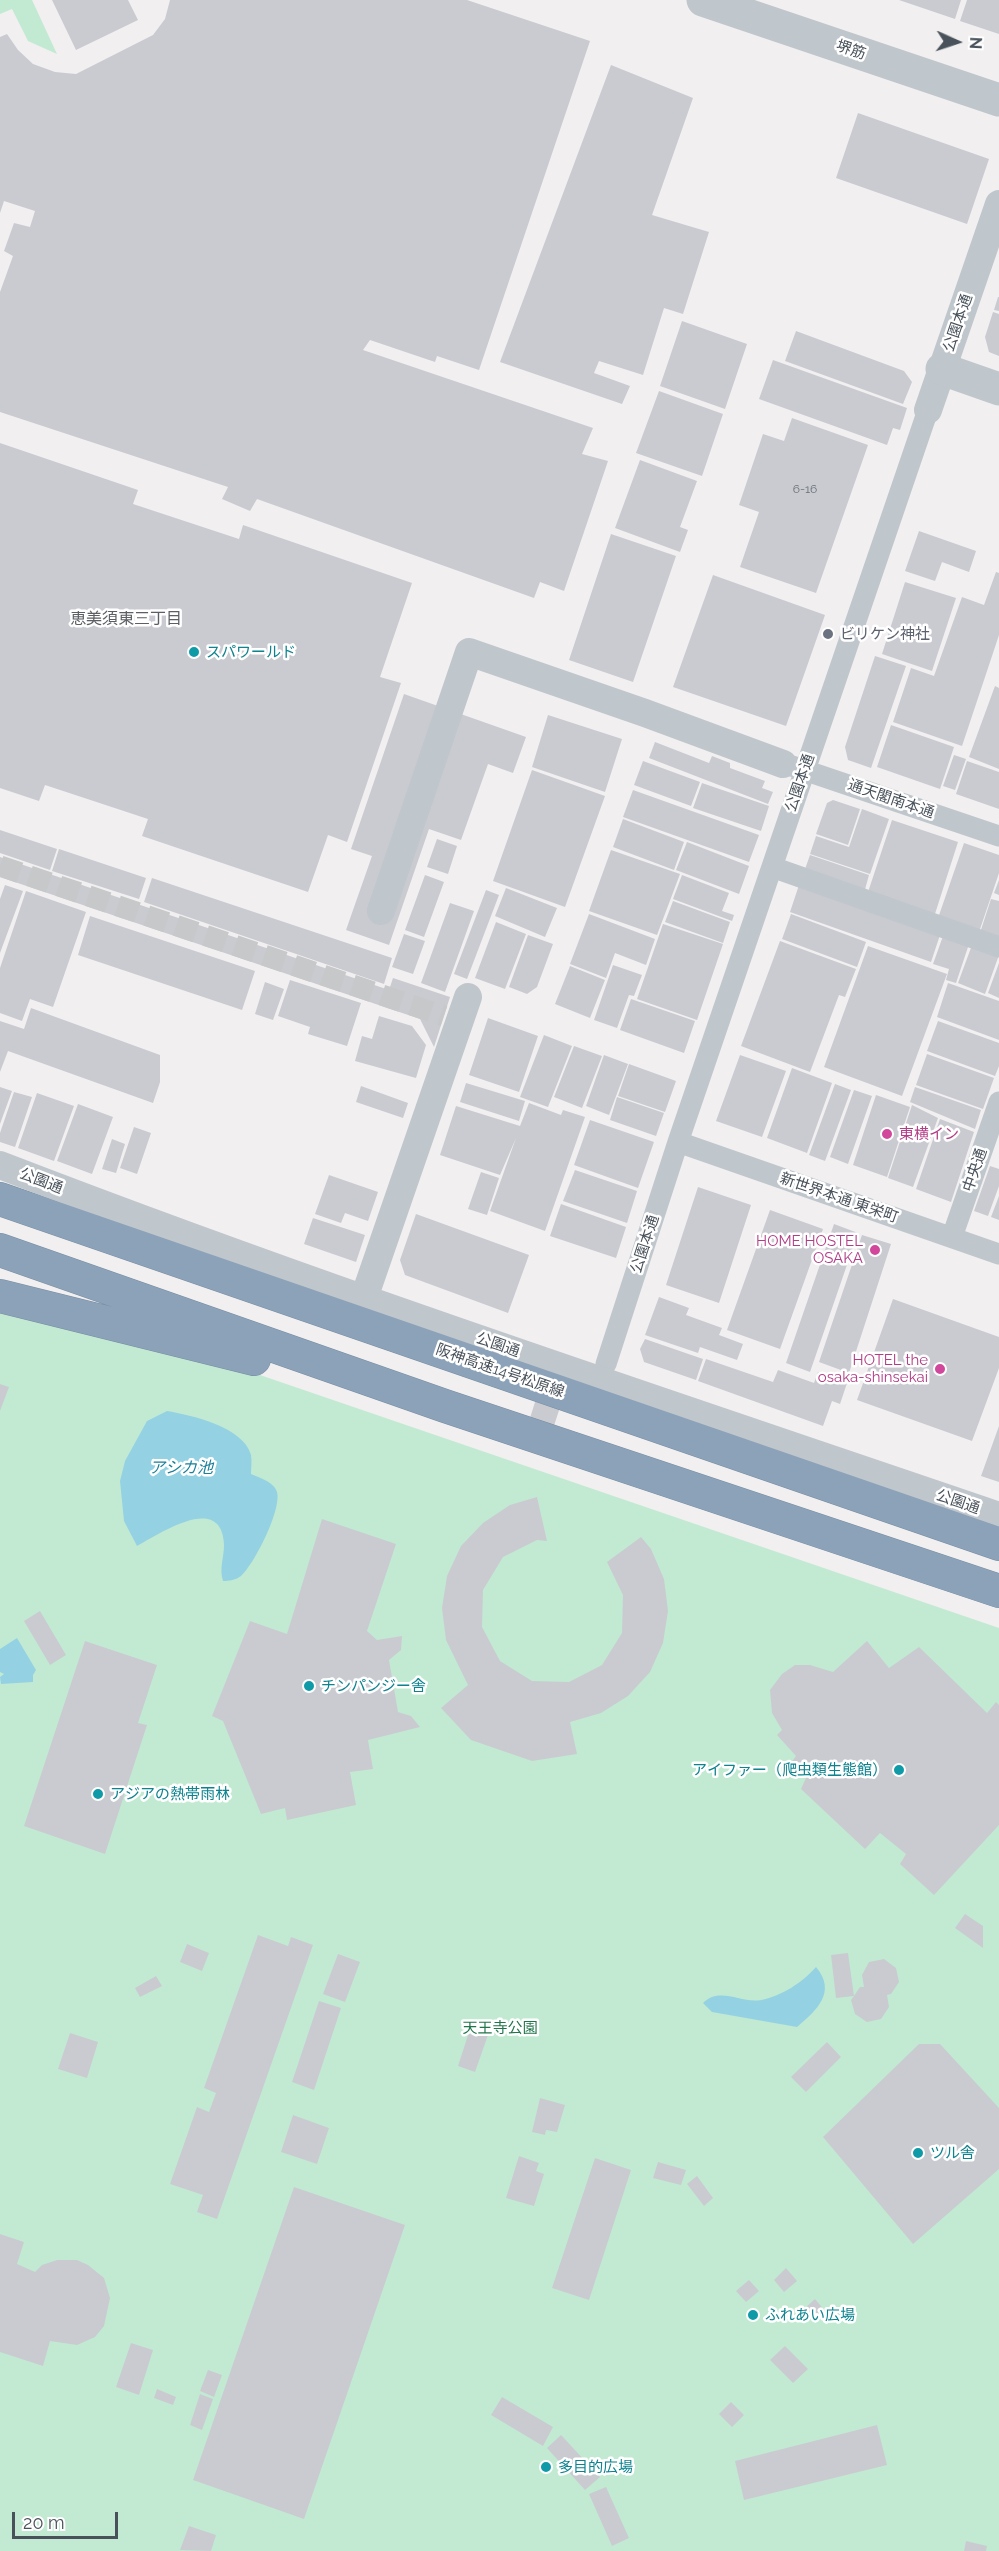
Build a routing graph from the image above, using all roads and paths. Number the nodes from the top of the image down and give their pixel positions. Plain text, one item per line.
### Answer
1 (703, 0) edge
2 (999, 99) edge
3 (999, 204) edge
4 (942, 369) junction
5 (999, 389) edge
6 (928, 410) joint
7 (794, 767) junction
8 (999, 836) edge
9 (772, 867) junction
10 (381, 911) dead end
11 (999, 947) edge
12 (457, 1011) dead end
13 (999, 1102) edge
14 (678, 1142) junction
15 (0, 1165) edge
16 (0, 1199) edge
17 (952, 1237) junction
18 (0, 1250) edge
19 (999, 1254) edge
20 (0, 1296) edge
21 (364, 1298) junction
22 (606, 1364) dead end
23 (445, 1406) junction
24 (999, 1516) edge
25 (999, 1544) edge
26 (999, 1591) edge

1 - 2 street, 堺筋
3 - 4 street, 公園本通
4 - 5 street
4 - 6 street, 公園本通
6 - 7 street, 公園本通
7 - 8 street, 通天閣南本通
7 - 9 street, 公園本通
7 - 10 street
9 - 11 street
9 - 14 street, 公園本通
12 - 21 street
13 - 17 street, 中央通
14 - 17 street, 新世界本通 東栄町
14 - 22 street, 公園本通
15 - 21 street, 公園通
16 - 25 highway, 阪神高速14号松原線
17 - 19 street, 新世界本通 東栄町
18 - 23 highway
20 - 23 highway
21 - 24 street, 公園通
23 - 26 highway

